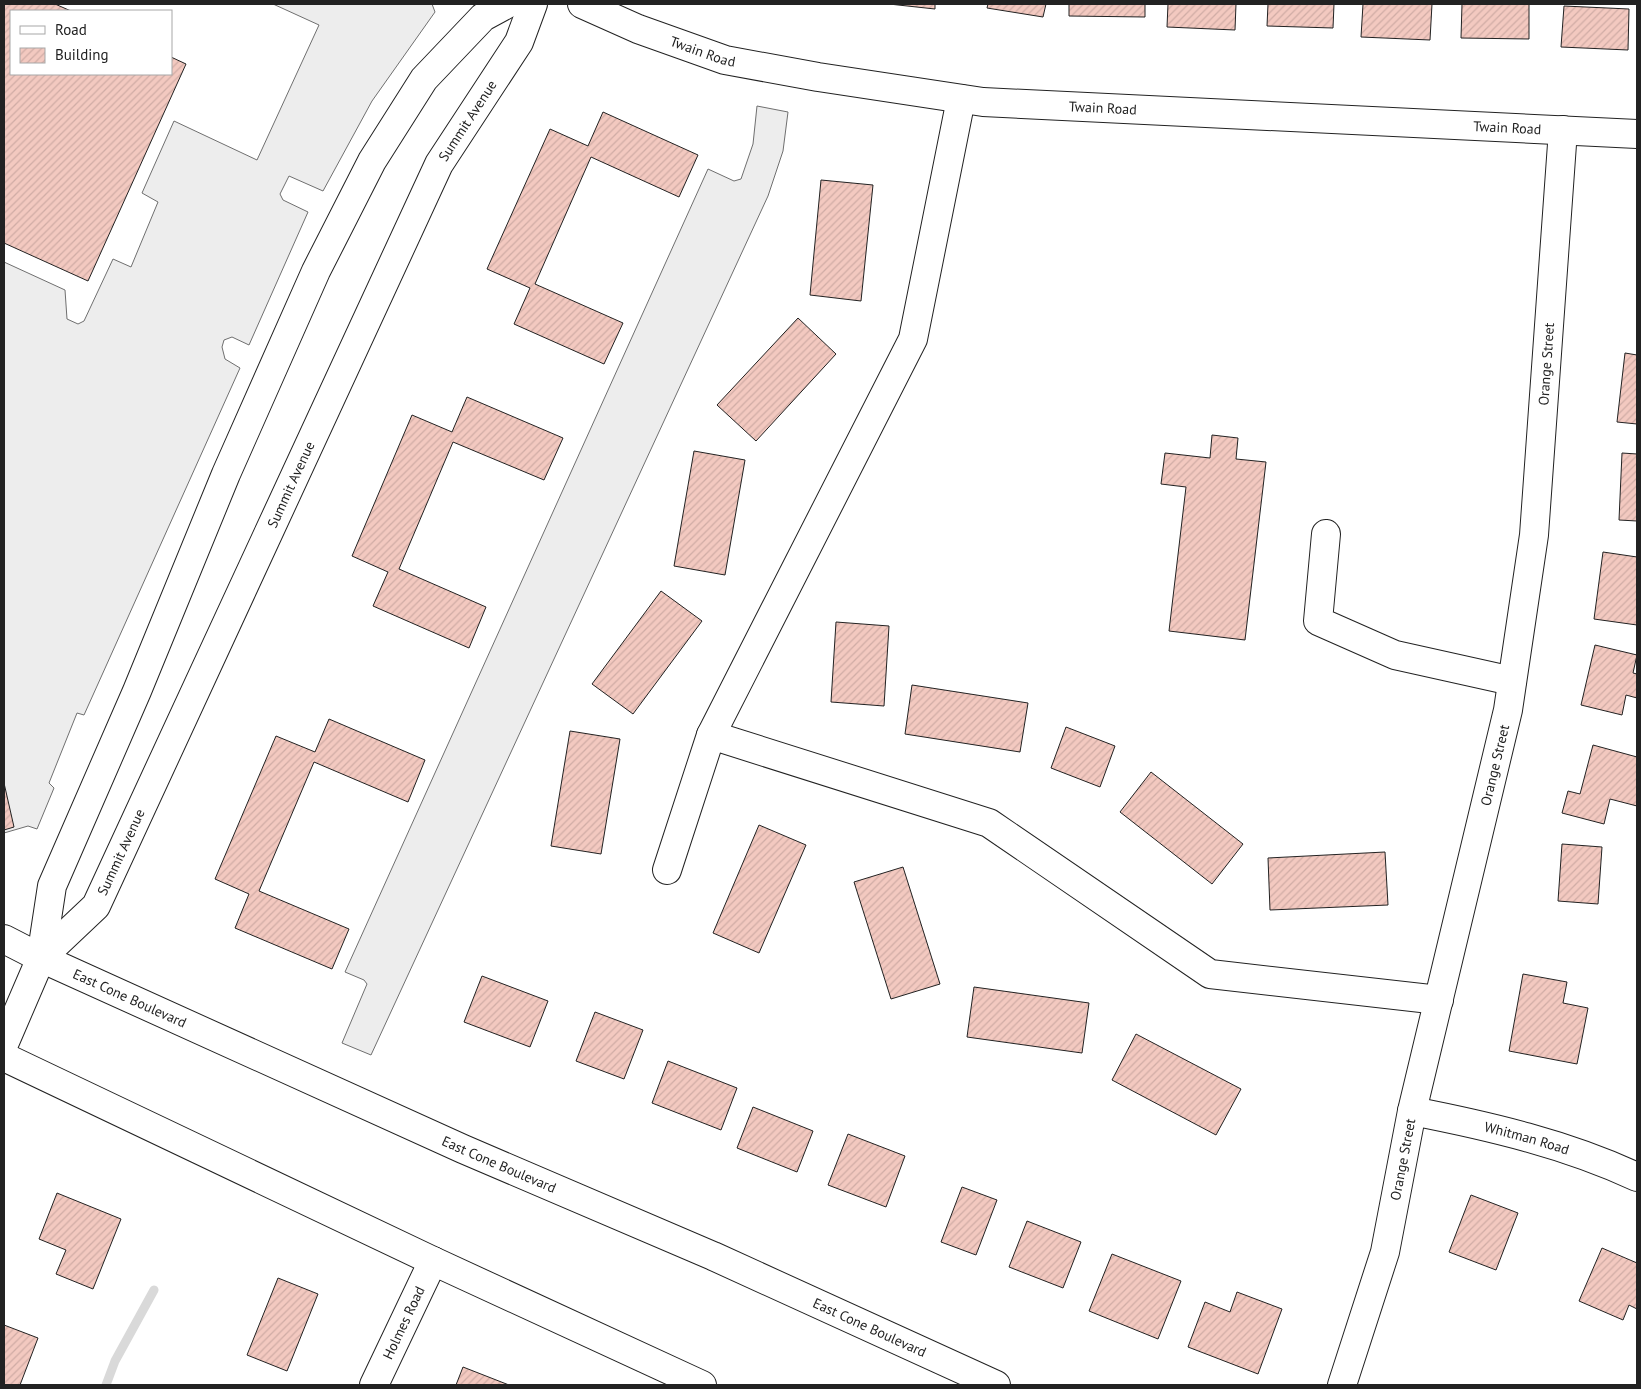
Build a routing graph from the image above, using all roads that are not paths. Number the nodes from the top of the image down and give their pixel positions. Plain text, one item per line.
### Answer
1 (506, 4) edge
2 (533, 4) edge
3 (582, 4) edge
4 (961, 99) junction
5 (1563, 130) junction
6 (1637, 134) edge
7 (1326, 534) dead end
8 (1512, 681) junction
9 (711, 734) junction
10 (667, 870) dead end
11 (4, 939) edge
12 (41, 958) junction
13 (1439, 1000) junction
14 (4, 1044) edge
15 (4, 1057) edge
16 (1412, 1111) junction
17 (1637, 1177) edge
18 (433, 1262) junction
19 (374, 1385) edge
20 (702, 1385) edge
21 (996, 1385) edge
22 (1342, 1385) edge

1 - 12 street, Summit Avenue
2 - 12 street, Summit Avenue
3 - 4 street, Twain Road
4 - 5 street, Twain Road
4 - 9 street
5 - 6 street, Twain Road
5 - 8 street, Orange Street
7 - 8 street
8 - 13 street, Orange Street
9 - 10 street
9 - 13 street
11 - 12 street, East Cone Boulevard
12 - 14 street, Summit Avenue
12 - 21 street, East Cone Boulevard
13 - 16 street, Orange Street
15 - 18 street
16 - 17 street, Whitman Road
16 - 22 street, Orange Street
18 - 19 street, Holmes Road
18 - 20 street

